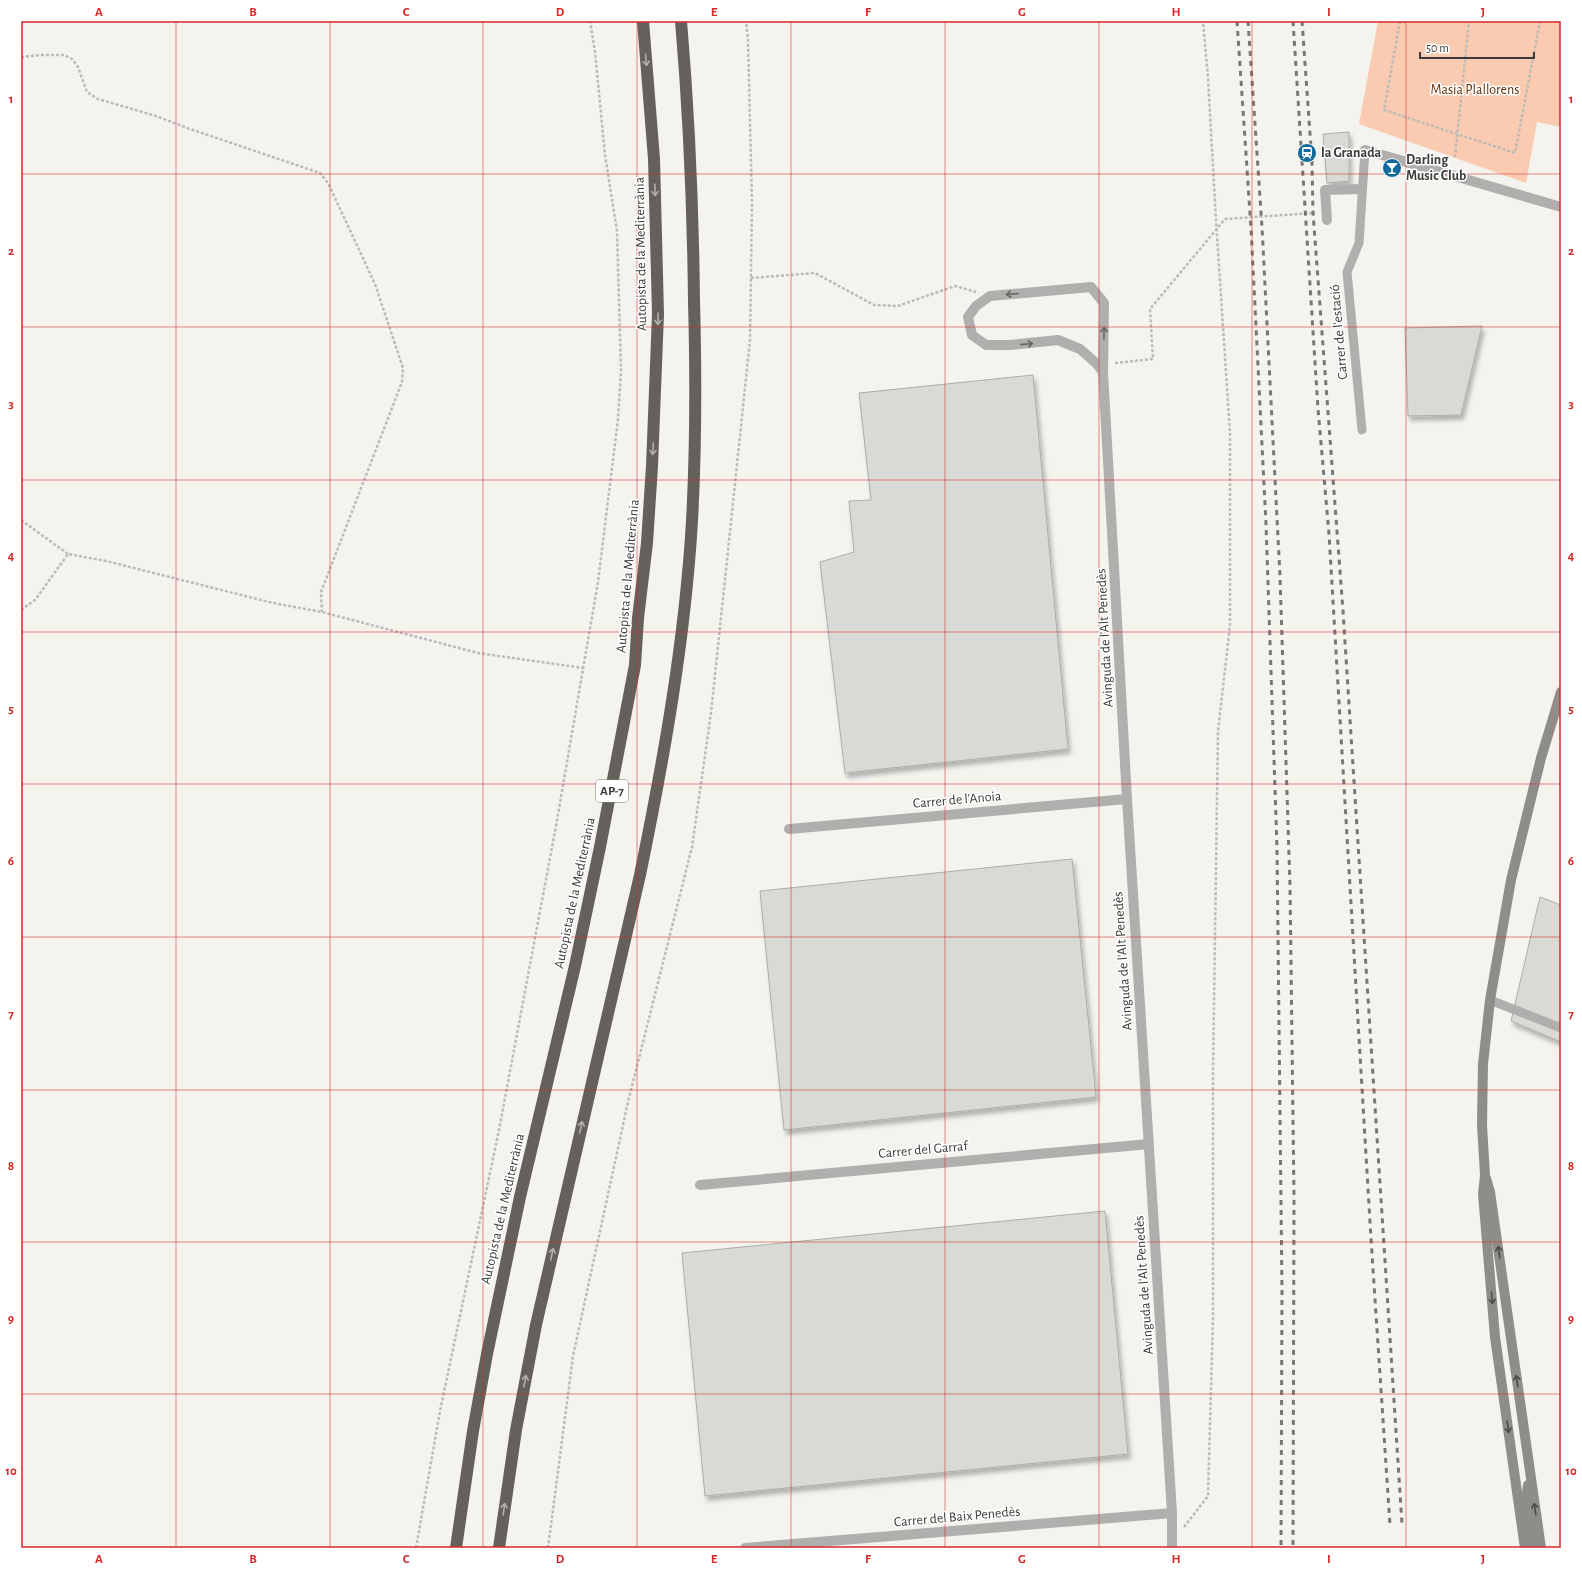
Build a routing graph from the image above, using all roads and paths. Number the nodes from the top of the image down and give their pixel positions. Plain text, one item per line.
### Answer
1 (590, 21) edge
2 (643, 21) edge
3 (681, 21) edge
4 (746, 21) edge
5 (1203, 21) edge
6 (1400, 21) edge
7 (1469, 21) edge
8 (1540, 21) edge
9 (21, 58) edge
10 (1365, 150) joint
11 (1455, 157) dead end
12 (1362, 190) junction
13 (1561, 207) edge
14 (1313, 213) dead end
15 (1326, 220) dead end
16 (751, 278) junction
17 (990, 296) junction
18 (1103, 368) junction
19 (1362, 430) dead end
20 (21, 520) edge
21 (68, 554) junction
22 (21, 610) edge
23 (322, 612) junction
24 (583, 668) junction
25 (1561, 692) edge
26 (1128, 799) junction
27 (789, 830) dead end
28 (1490, 1000) junction
29 (1561, 1028) edge
30 (1149, 1144) junction
31 (1485, 1175) junction
32 (700, 1185) dead end
33 (1530, 1472) junction
34 (1172, 1513) junction
35 (1172, 1545) edge
36 (416, 1548) edge
37 (456, 1548) edge
38 (499, 1548) edge
39 (548, 1548) edge
40 (745, 1548) edge
41 (1525, 1548) edge
42 (1533, 1548) edge
43 (1541, 1548) edge

1 - 24 path
2 -> 37 highway, Autopista de la Mediterrània / AP-7
38 -> 3 highway
4 - 16 path
5 - 35 path
6 - 8 path
7 - 11 path
9 - 23 path
10 - 12 lane, Carrer de l'estació
10 - 13 street, Carrer de l'estació
12 - 15 street
12 - 19 lane, Carrer de l'estació
14 - 18 path
16 - 17 path
16 - 39 path
18 -> 17 street, Avinguda de l'Alt Penedès
17 -> 18 street
18 - 26 street, Avinguda de l'Alt Penedès
20 - 21 path
21 - 22 path
21 - 23 path
23 - 24 path
24 - 36 path
25 - 28 main road
26 - 27 street, Carrer de l'Anoia
26 - 30 street, Avinguda de l'Alt Penedès
28 - 29 lane
28 - 31 main road
30 - 32 street, Carrer del Garraf
30 - 34 street, Avinguda de l'Alt Penedès
33 -> 31 main road
31 -> 41 main road
33 - 42 main road
43 -> 33 main road
34 - 35 street, Avinguda de l'Alt Penedès
34 - 40 street, Carrer del Baix Penedès

